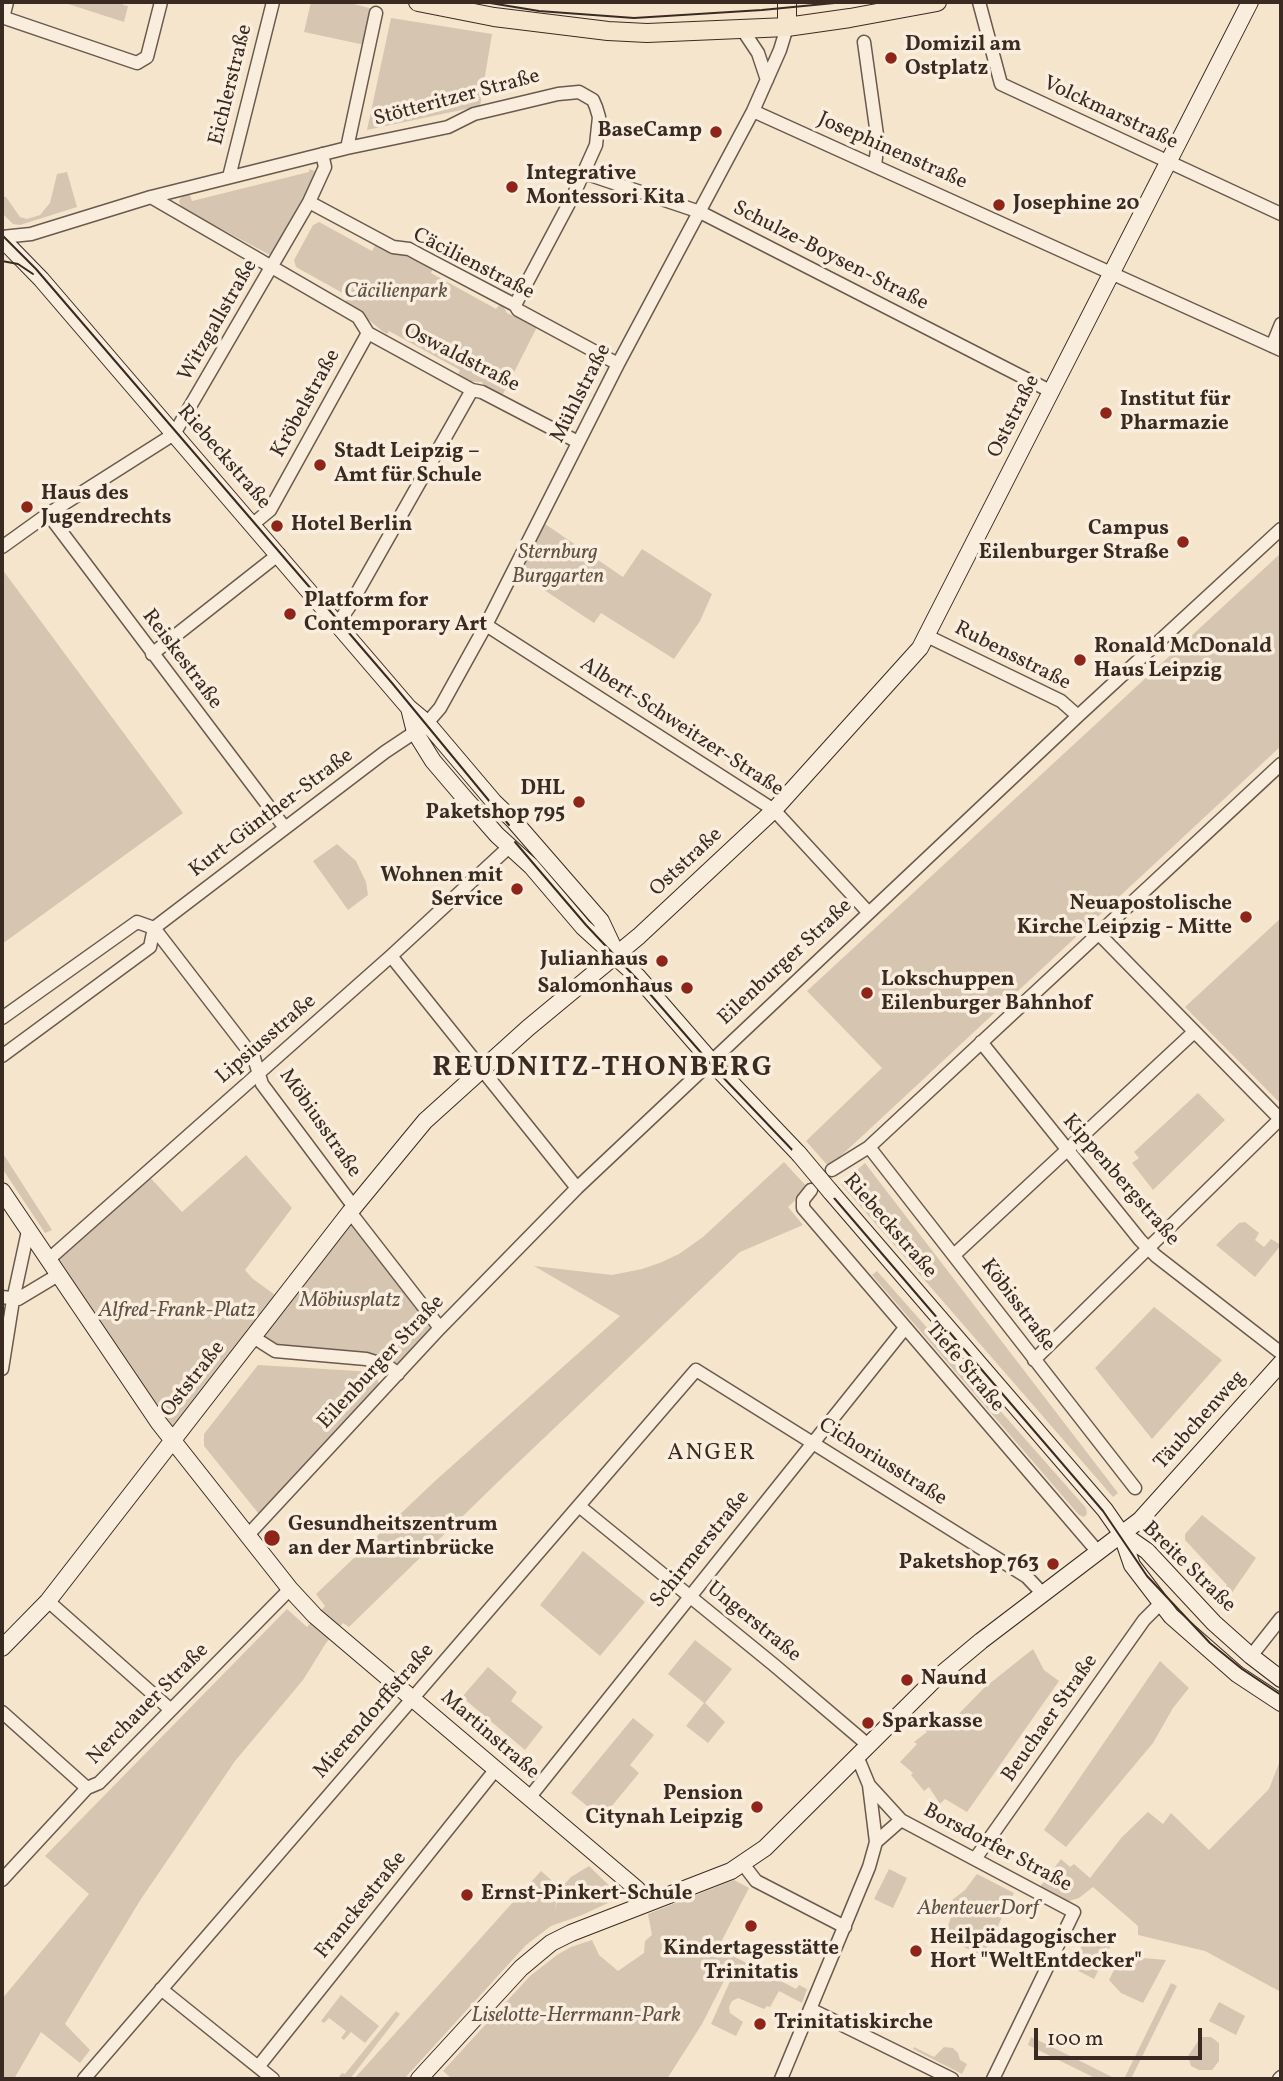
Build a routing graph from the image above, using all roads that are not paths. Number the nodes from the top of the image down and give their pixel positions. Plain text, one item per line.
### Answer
1 (7, 2) edge
2 (161, 2) edge
3 (273, 2) edge
4 (418, 2) edge
5 (787, 2) edge
6 (937, 2) edge
7 (979, 2) edge
8 (1250, 2) edge
9 (376, 13) dead end
10 (2, 18) edge
11 (787, 27) junction
12 (742, 29) junction
13 (864, 41) dead end
14 (767, 80) junction
15 (753, 111) junction
16 (346, 148) junction
17 (322, 154) junction
18 (1169, 162) junction
19 (875, 165) junction
20 (584, 173) junction
21 (229, 177) junction
22 (151, 197) junction
23 (309, 202) junction
24 (700, 212) junction
25 (1281, 214) edge
26 (32, 234) junction
27 (2, 238) edge
28 (16, 253) junction
29 (2, 264) edge
30 (273, 267) junction
31 (1112, 273) junction
32 (515, 305) junction
33 (1281, 324) edge
34 (368, 333) junction
35 (1276, 348) edge
36 (618, 364) junction
37 (472, 390) junction
38 (1052, 391) junction
39 (174, 434) junction
40 (578, 442) junction
41 (48, 514) junction
42 (253, 524) junction
43 (1281, 529) edge
44 (2, 547) edge
45 (279, 554) junction
46 (338, 623) junction
47 (486, 625) junction
48 (928, 636) junction
49 (152, 654) junction
50 (1078, 716) junction
51 (421, 727) junction
52 (1281, 764) edge
53 (774, 810) junction
54 (285, 828) junction
55 (509, 847) junction
56 (868, 912) junction
57 (154, 928) junction
58 (1099, 934) junction
59 (617, 955) junction
60 (391, 956) junction
61 (2, 1018) edge
62 (1194, 1032) junction
63 (981, 1042) junction
64 (2, 1056) edge
65 (711, 1061) junction
66 (482, 1068) junction
67 (259, 1072) junction
68 (1280, 1119) edge
69 (869, 1147) junction
70 (1067, 1152) junction
71 (832, 1170) dead end
72 (577, 1188) junction
73 (811, 1190) dead end
74 (2, 1191) edge
75 (352, 1210) junction
76 (28, 1231) junction
77 (1148, 1246) junction
78 (954, 1255) junction
79 (48, 1260) junction
80 (58, 1275) junction
81 (7, 1298) edge
82 (440, 1328) junction
83 (905, 1328) junction
84 (253, 1337) junction
85 (1281, 1353) edge
86 (1034, 1360) junction
87 (1281, 1363) edge
88 (2, 1370) edge
89 (696, 1370) joint
90 (398, 1374) junction
91 (173, 1441) junction
92 (812, 1442) junction
93 (1135, 1488) dead end
94 (579, 1506) junction
95 (1121, 1533) junction
96 (248, 1535) junction
97 (1098, 1552) junction
98 (290, 1589) junction
99 (1042, 1594) junction
100 (689, 1596) junction
101 (48, 1601) junction
102 (1161, 1603) junction
103 (1281, 1618) edge
104 (2, 1648) edge
105 (1251, 1656) junction
106 (1281, 1679) edge
107 (412, 1698) junction
108 (1281, 1703) edge
109 (171, 1710) junction
110 (2, 1712) edge
111 (863, 1750) junction
112 (496, 1769) junction
113 (869, 1785) junction
114 (87, 1788) junction
115 (529, 1798) junction
116 (901, 1820) junction
117 (876, 1842) junction
118 (975, 1859) junction
119 (743, 1864) junction
120 (2, 1880) edge
121 (643, 1904) junction
122 (845, 1927) junction
123 (161, 1989) junction
124 (810, 2009) junction
125 (258, 2067) junction
126 (84, 2079) edge
127 (273, 2079) edge
128 (419, 2079) edge
129 (781, 2079) edge
130 (951, 2079) edge
131 (993, 2079) edge

1 - 10 street
2 - 10 street
3 - 21 street, Eichlerstraße
4 - 12 main road
5 - 11 main road
6 - 11 main road
7 - 18 street, Volckmarstraße
8 - 18 street, Oststraße
9 - 16 street
11 - 12 main road
11 - 14 street, Mühlstraße
12 - 14 street
13 - 19 street
14 - 15 street, Mühlstraße
15 - 19 street, Josephinenstraße
15 - 24 street, Mühlstraße
16 - 17 street, Stötteritzer Straße
16 - 20 street, Stötteritzer Straße
17 - 21 street, Stötteritzer Straße
17 - 23 street, Witzgallstraße
18 - 25 street, Volckmarstraße
18 - 31 street, Oststraße
19 - 31 street, Josephinenstraße
20 - 24 street, Schulze-Boysen-Straße
20 - 32 street, Stötteritzer Straße
21 - 22 street, Stötteritzer Straße
22 - 26 street, Stötteritzer Straße
22 - 30 street, Oswaldstraße
23 - 30 street, Witzgallstraße
23 - 32 street, Cäcilienstraße
24 - 36 street, Mühlstraße
24 - 38 street, Schulze-Boysen-Straße
26 - 27 street, Stötteritzer Straße
26 - 28 street
27 - 28 street, Riebeckstraße
28 - 29 street
28 - 39 street, Riebeckstraße
30 - 34 street, Oswaldstraße
30 - 39 street, Witzgallstraße
31 - 35 street, Josephinenstraße
31 - 38 street, Oststraße
32 - 36 street, Cäcilienstraße
33 - 35 street
34 - 37 street, Oswaldstraße
34 - 42 street, Kröbelstraße
36 - 40 street, Mühlstraße
37 - 40 street, Oswaldstraße
37 - 46 street
38 - 48 street, Oststraße
39 - 41 street, Witzgallstraße
39 - 42 street, Riebeckstraße
40 - 47 street, Mühlstraße
41 - 44 street, Witzgallstraße
41 - 49 street, Reiskestraße
42 - 45 street, Riebeckstraße
43 - 50 street, Eilenburger Straße
45 - 46 street, Riebeckstraße
45 - 49 street
46 - 51 street, Riebeckstraße
47 - 51 street, Mühlstraße
47 - 53 street, Albert-Schweitzer-Straße
48 - 50 street, Rubensstraße
48 - 53 street, Oststraße
49 - 54 street, Reiskestraße
50 - 56 street, Eilenburger Straße
51 - 54 street, Kurt-Günther-Straße
51 - 55 street, Riebeckstraße
51 - 59 street, Riebeckstraße
52 - 58 street
53 - 56 street, Albert-Schweitzer-Straße
53 - 59 street, Oststraße
54 - 57 street, Kurt-Günther-Straße
55 - 59 street, Riebeckstraße
55 - 60 street, Lipsiusstraße
56 - 65 street, Eilenburger Straße
57 - 61 street
57 - 64 street, Kurt-Günther-Straße
57 - 67 street, Möbiusstraße
58 - 62 street
58 - 63 street
59 - 65 street, Riebeckstraße
59 - 66 street, Oststraße
60 - 66 street
60 - 67 street, Lipsiusstraße
62 - 68 street
62 - 70 street
63 - 69 street
63 - 70 street, Kippenbergstraße
65 - 72 street, Eilenburger Straße
65 - 95 street, Riebeckstraße, bridge
66 - 72 street
66 - 75 street, Oststraße
67 - 75 street, Möbiusstraße
67 - 79 street, Lipsiusstraße
68 - 77 street
69 - 71 street
69 - 78 street, Köbisstraße
70 - 77 street, Kippenbergstraße
70 - 78 street
72 - 82 street, Eilenburger Straße
73 - 83 street, Tiefe Straße
74 - 76 street, Martinstraße
75 - 82 street
75 - 84 street, Oststraße
76 - 79 street, Martinstraße
76 - 81 street
77 - 85 street, Kippenbergstraße
77 - 86 street
78 - 86 street, Köbisstraße
79 - 80 street, Martinstraße
80 - 81 street
80 - 91 street, Martinstraße
81 - 88 street
82 - 90 street, Eilenburger Straße
83 - 92 street, Schirmerstraße
83 - 97 street, Tiefe Straße
84 - 90 street
84 - 91 street, Oststraße
86 - 93 street, Köbisstraße
87 - 95 street, Täubchenweg
89 - 92 street, Cichoriusstraße
89 - 94 street, Mierendorffstraße
90 - 96 street, Eilenburger Straße
91 - 96 street, Martinstraße
91 - 101 street, Oststraße
92 - 99 street, Cichoriusstraße
92 - 100 street, Schirmerstraße
94 - 100 street, Ungerstraße
94 - 107 street, Mierendorffstraße
95 - 97 street, Täubchenweg
95 - 102 street, Breite Straße
95 - 105 street, Breite Straße
96 - 98 street, Martinstraße
97 - 99 street, Täubchenweg
98 - 107 street, Martinstraße
98 - 109 street, Nerchauer Straße
99 - 111 street, Täubchenweg
100 - 111 street, Ungerstraße
100 - 115 street, Schirmerstraße
101 - 104 street, Oststraße
101 - 109 street
102 - 108 street, Breite Straße
102 - 118 street, Beuchaer Straße
103 - 105 street
105 - 106 street, Breite Straße
107 - 112 street, Martinstraße
107 - 123 street, Mierendorffstraße
109 - 114 street, Nerchauer Straße
110 - 114 street
111 - 113 street
111 - 119 street, Täubchenweg
112 - 115 street, Martinstraße
112 - 125 street, Franckestraße
113 - 116 street, Borsdorfer Straße
113 - 117 street
114 - 120 street, Nerchauer Straße
115 - 121 street, Martinstraße
116 - 117 street
116 - 118 street, Borsdorfer Straße
117 - 122 street
118 - 131 street, Borsdorfer Straße
119 - 121 street, Täubchenweg
119 - 122 street
121 - 128 street, Täubchenweg
122 - 124 street
123 - 125 street
123 - 126 street, Mierendorffstraße
124 - 129 street
124 - 130 street
125 - 127 street

